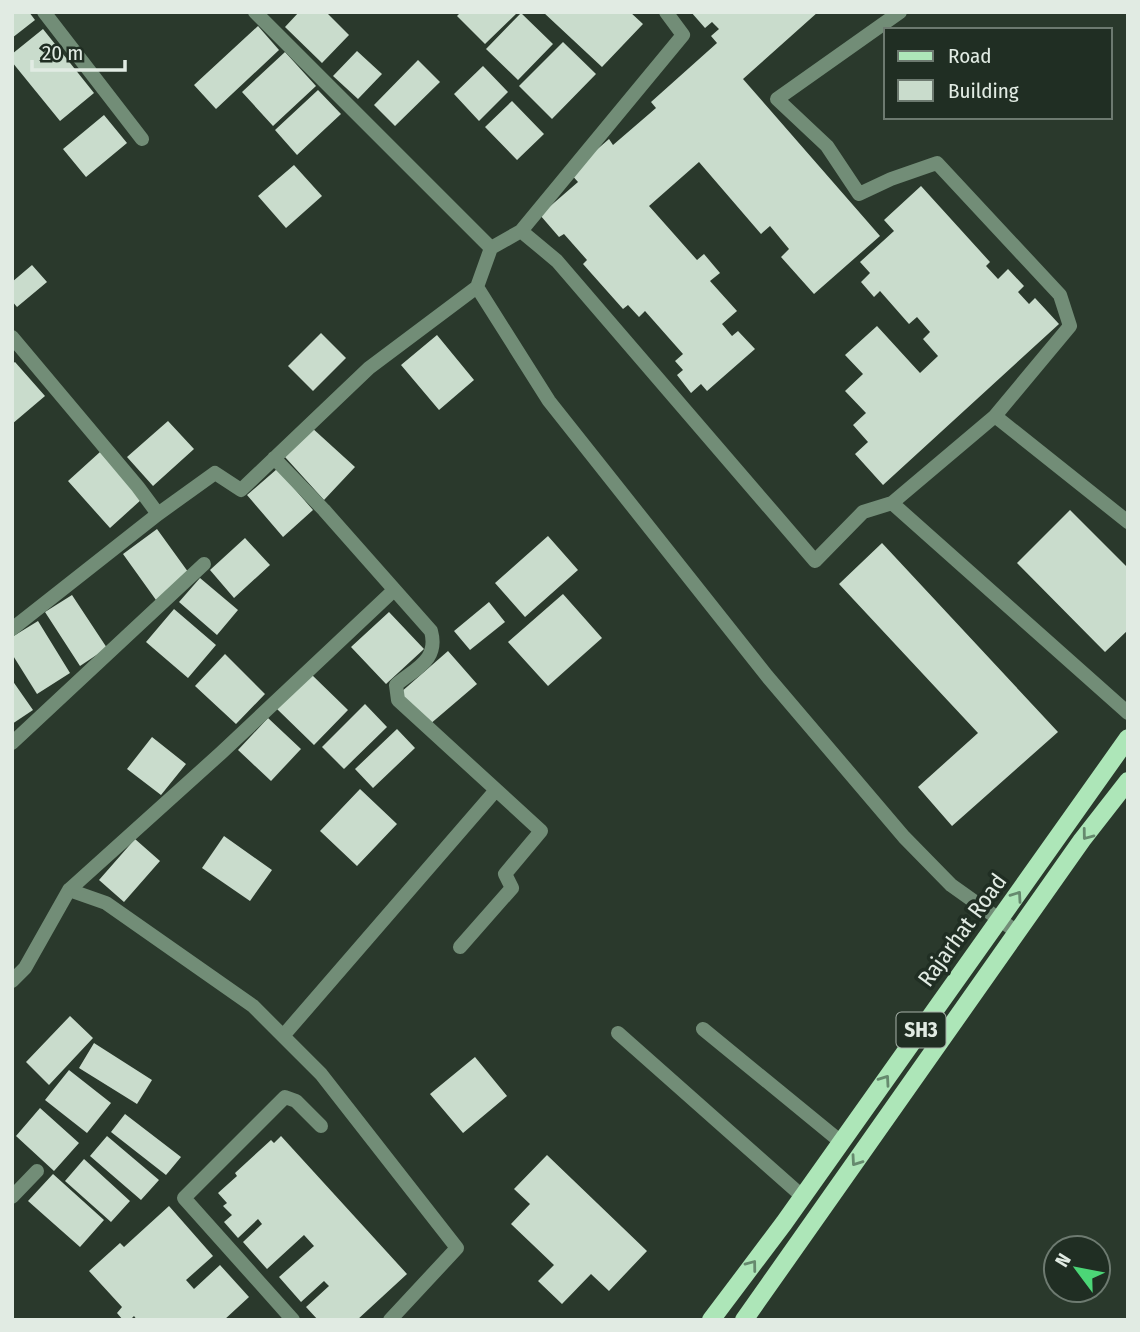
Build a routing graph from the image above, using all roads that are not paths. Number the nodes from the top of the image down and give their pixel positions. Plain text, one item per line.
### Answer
1 (44, 12) edge
2 (255, 12) edge
3 (666, 12) edge
4 (900, 12) edge
5 (142, 139) dead end
6 (521, 231) junction
7 (491, 247) junction
8 (477, 287) junction
9 (12, 337) edge
10 (995, 416) junction
11 (274, 458) junction
12 (892, 503) junction
13 (158, 514) junction
14 (1128, 522) edge
15 (204, 564) dead end
16 (393, 591) junction
17 (12, 629) edge
18 (1128, 713) edge
19 (1128, 738) edge
20 (12, 743) edge
21 (1128, 780) edge
22 (496, 790) junction
23 (69, 890) junction
24 (1001, 920) junction
25 (1017, 932) junction
26 (460, 947) dead end
27 (12, 981) edge
28 (704, 1029) dead end
29 (618, 1033) dead end
30 (283, 1036) junction
31 (321, 1126) dead end
32 (841, 1142) junction
33 (37, 1171) dead end
34 (802, 1196) junction
35 (12, 1197) edge
36 (293, 1320) edge
37 (390, 1320) edge
38 (711, 1320) edge
39 (744, 1320) edge

1 - 5 street
2 - 7 street
3 - 6 street
4 - 10 street
6 - 7 street
6 - 12 street
7 - 8 street
8 - 11 street
8 - 24 street
9 - 13 street
10 - 12 street
10 - 14 street
11 - 13 street
11 - 16 street
12 - 18 street
13 - 17 street
15 - 20 street
16 - 22 street
16 - 23 street
24 -> 19 main road, Rajarhat Road / SH3
21 -> 25 main road, Rajarhat Road / SH3
22 - 26 street
22 - 30 street
23 - 27 street
23 - 30 street
24 - 25 street
32 -> 24 main road, Rajarhat Road / SH3
25 -> 39 main road, Rajarhat Road / SH3
28 - 32 street
29 - 34 street
30 - 37 street
31 - 36 street
32 - 34 main road, Rajarhat Road / SH3
33 - 35 street
38 -> 34 main road, Rajarhat Road / SH3

